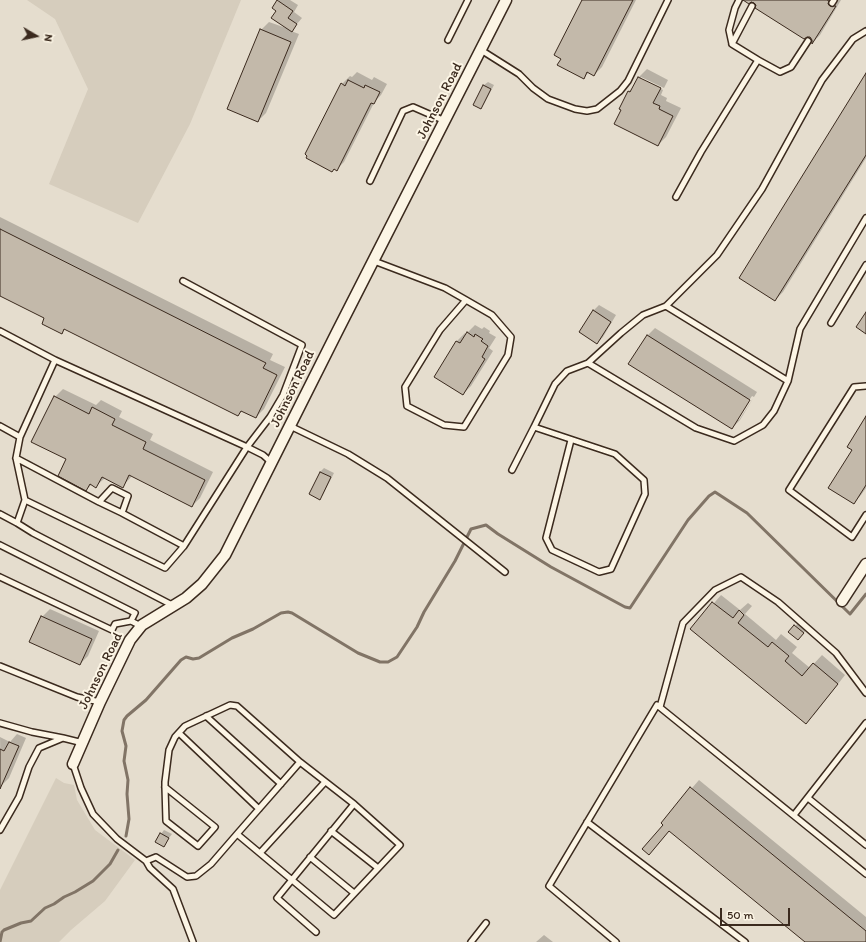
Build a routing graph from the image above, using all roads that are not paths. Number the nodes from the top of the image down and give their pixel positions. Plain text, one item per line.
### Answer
1 (468, 0) edge
2 (506, 0) edge
3 (668, 0) edge
4 (739, 0) edge
5 (752, 6) dead end
6 (866, 31) edge
7 (448, 40) dead end
8 (808, 41) dead end
9 (732, 44) junction
10 (481, 50) junction
11 (758, 60) junction
12 (445, 121) junction
13 (370, 181) dead end
14 (676, 197) dead end
15 (866, 218) edge
16 (374, 261) junction
17 (866, 265) edge
18 (183, 281) dead end
19 (466, 300) junction
20 (666, 306) junction
21 (830, 323) dead end
22 (0, 332) edge
23 (55, 360) junction
24 (588, 363) junction
25 (788, 381) junction
26 (866, 386) edge
27 (0, 426) edge
28 (290, 426) junction
29 (534, 427) junction
30 (20, 437) junction
31 (571, 440) junction
32 (247, 447) junction
33 (16, 458) junction
34 (272, 463) junction
35 (512, 470) dead end
36 (25, 500) junction
37 (100, 502) junction
38 (122, 513) junction
39 (0, 514) edge
40 (866, 515) edge
41 (16, 523) junction
42 (0, 545) edge
43 (184, 546) junction
44 (866, 564) edge
45 (505, 572) dead end
46 (0, 577) edge
47 (842, 601) dead end
48 (172, 605) junction
49 (131, 621) junction
50 (141, 626) junction
51 (0, 666) edge
52 (866, 693) edge
53 (100, 702) junction
54 (660, 707) junction
55 (206, 716) junction
56 (0, 722) edge
57 (866, 723) edge
58 (178, 733) junction
59 (63, 738) junction
60 (83, 743) junction
61 (300, 762) junction
62 (73, 764) joint
63 (325, 782) junction
64 (280, 784) junction
65 (165, 787) junction
66 (808, 798) junction
67 (354, 804) junction
68 (259, 809) junction
69 (794, 816) junction
70 (587, 822) junction
71 (0, 830) edge
72 (331, 831) junction
73 (237, 834) junction
74 (866, 845) edge
75 (260, 854) junction
76 (310, 857) junction
77 (146, 861) junction
78 (378, 868) junction
79 (866, 874) edge
80 (292, 879) junction
81 (354, 893) junction
82 (486, 923) dead end
83 (316, 932) dead end
84 (193, 942) edge
85 (471, 942) edge
86 (616, 942) edge
87 (745, 942) edge

1 - 7 lane
2 - 10 street, Johnson Road
3 - 10 lane
4 - 9 lane
5 - 9 lane
6 - 20 lane
8 - 11 lane
9 - 11 lane
10 - 12 street, Johnson Road
11 - 14 lane
12 - 13 lane
12 - 16 street, Johnson Road
15 - 25 lane
16 - 19 lane
16 - 28 street, Johnson Road
17 - 21 lane
18 - 32 lane
19 - 19 lane
20 - 24 lane
20 - 25 lane
22 - 23 lane
23 - 30 lane
23 - 32 lane
24 - 25 lane
24 - 29 lane
26 - 40 lane
27 - 30 lane
28 - 34 street, Johnson Road
28 - 45 lane
29 - 31 lane
29 - 35 lane
30 - 33 lane
31 - 31 lane
32 - 34 lane
32 - 43 lane
33 - 36 lane
33 - 37 lane
34 - 48 street, Johnson Road
36 - 41 lane
36 - 43 lane
37 - 38 lane
37 - 38 lane
38 - 43 lane
39 - 41 lane
41 - 48 lane
42 - 49 lane
44 - 47 street
46 - 49 lane
48 - 50 street, Johnson Road
49 - 50 lane
50 - 53 street, Johnson Road
51 - 53 lane
52 - 54 lane
53 - 60 street, Johnson Road
54 - 69 lane
54 - 70 lane
55 - 58 lane
55 - 61 lane
55 - 64 lane
56 - 59 lane
57 - 66 lane
58 - 65 lane
58 - 68 lane
59 - 60 lane
59 - 71 lane
60 - 62 street, Johnson Road
61 - 63 lane
61 - 64 lane
62 - 77 lane
63 - 67 lane
63 - 75 lane
64 - 68 lane
65 - 65 lane
66 - 69 lane
66 - 74 lane
67 - 72 lane
67 - 78 lane
68 - 73 lane
69 - 79 lane
70 - 86 lane
70 - 87 lane
72 - 76 lane
72 - 78 lane
73 - 75 lane
73 - 77 lane
75 - 80 lane
76 - 80 lane
76 - 81 lane
77 - 84 lane
78 - 81 lane
80 - 81 lane
80 - 83 lane
82 - 85 lane

